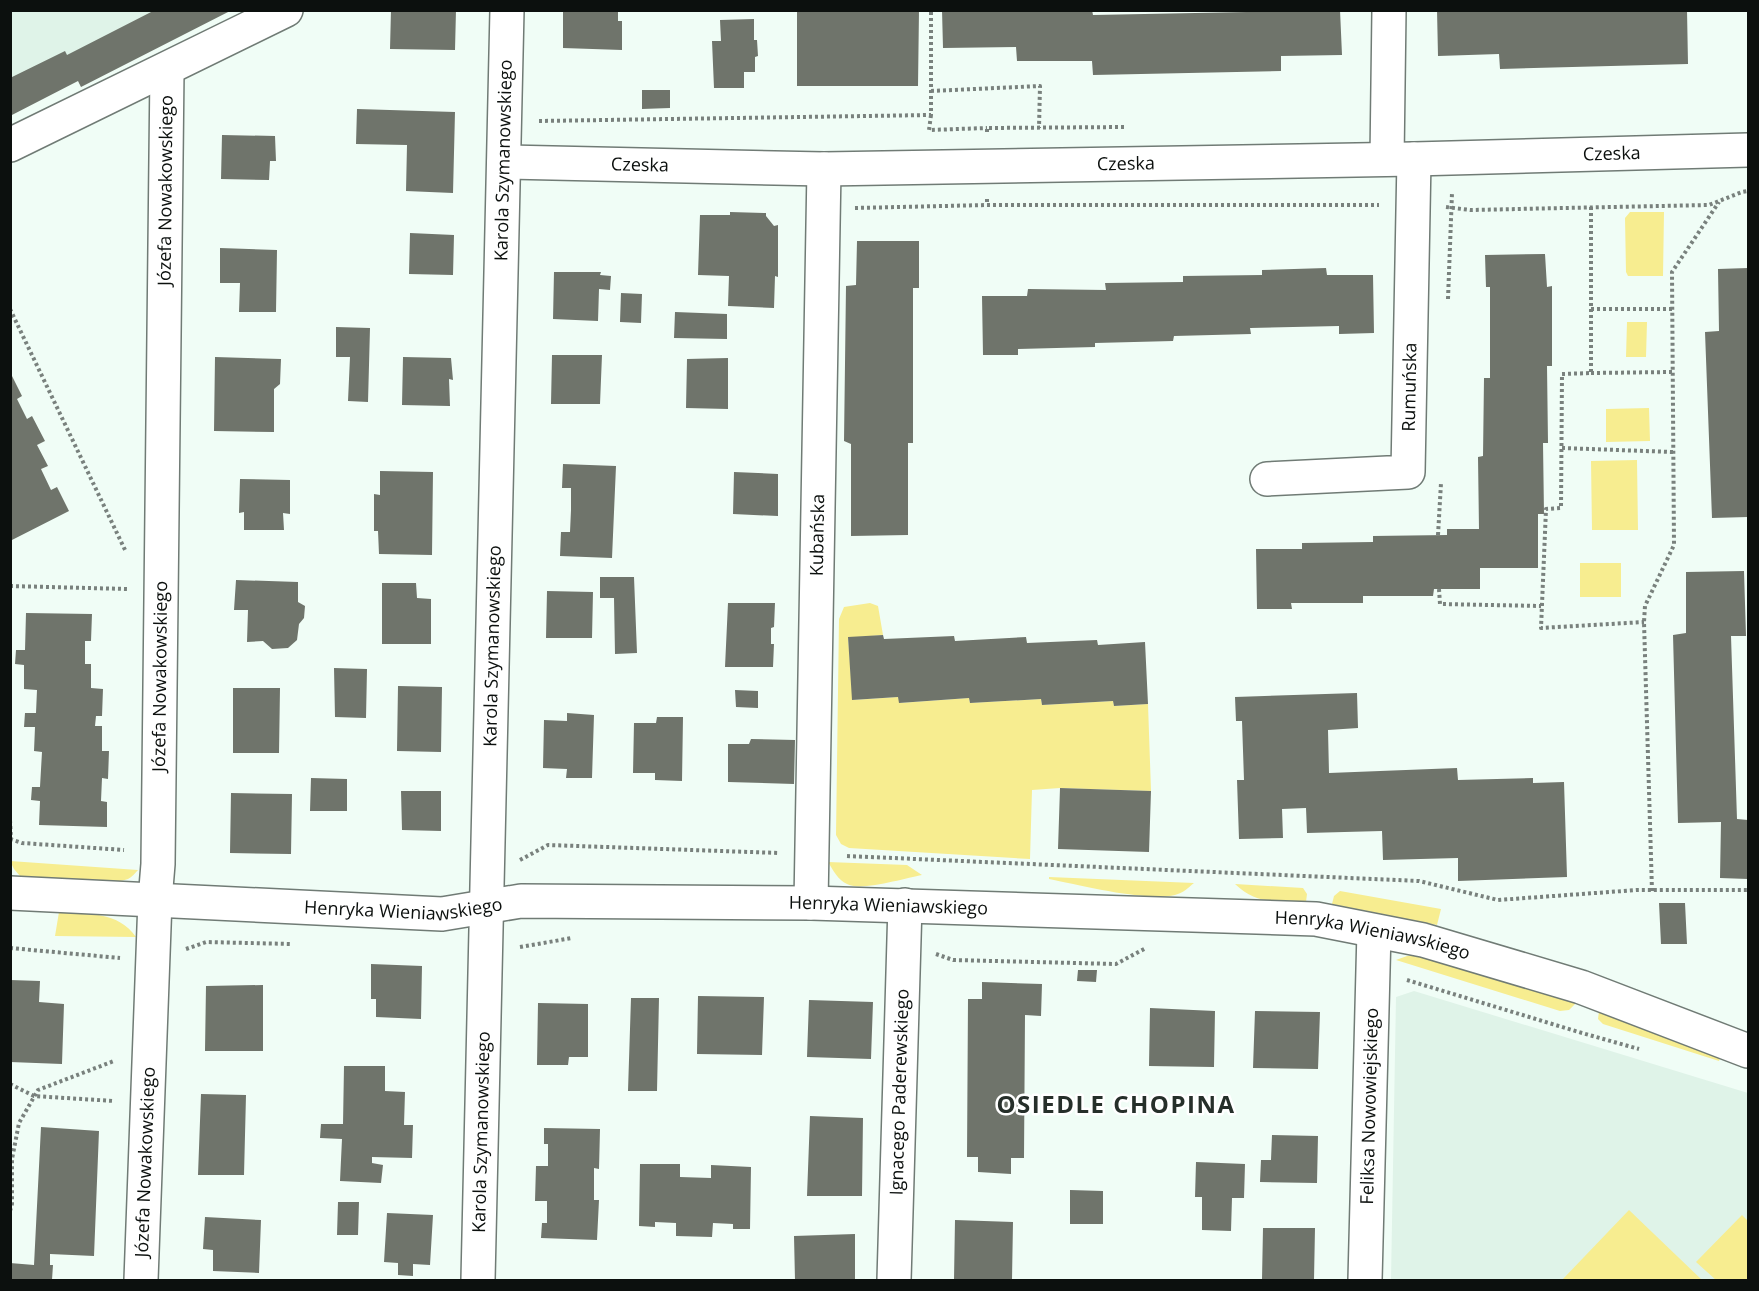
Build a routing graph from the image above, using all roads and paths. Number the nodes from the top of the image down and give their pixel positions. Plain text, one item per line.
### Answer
1 (286, 10) edge
2 (507, 10) edge
3 (931, 10) edge
4 (1389, 10) edge
5 (167, 70) junction
6 (931, 91) junction
7 (931, 115) junction
8 (533, 121) dead end
9 (987, 128) dead end
10 (1039, 128) dead end
11 (10, 145) edge
12 (1749, 150) edge
13 (1400, 159) junction
14 (504, 162) junction
15 (824, 169) junction
16 (1719, 202) dead end
17 (1591, 207) dead end
18 (10, 309) edge
19 (1591, 309) junction
20 (1672, 309) junction
21 (1672, 372) junction
22 (1591, 373) junction
23 (1562, 448) junction
24 (1673, 452) junction
25 (1267, 479) dead end
26 (129, 559) dead end
27 (10, 586) edge
28 (1438, 589) dead end
29 (128, 590) dead end
30 (1541, 606) junction
31 (1644, 622) junction
32 (10, 820) edge
33 (11, 839) edge
34 (1652, 891) dead end
35 (10, 893) edge
36 (155, 900) junction
37 (811, 903) junction
38 (905, 905) junction
39 (485, 908) junction
40 (1374, 931) junction
41 (1749, 1051) edge
42 (122, 1058) dead end
43 (10, 1084) edge
44 (34, 1096) junction
45 (118, 1102) dead end
46 (10, 1211) edge
47 (141, 1281) edge
48 (478, 1281) edge
49 (894, 1281) edge
50 (1365, 1281) edge

1 - 5 street
2 - 14 street, Karola Szymanowskiego
3 - 6 path
4 - 13 street, Rumuńska
5 - 11 street
5 - 36 street, Józefa Nowakowskiego
6 - 7 path
6 - 10 path
7 - 8 path
7 - 9 path
12 - 13 street, Czeska
13 - 15 street, Czeska
13 - 25 street, Rumuńska
14 - 15 street, Czeska
14 - 39 street, Karola Szymanowskiego
15 - 37 street, Kubańska
16 - 20 path
17 - 19 path
18 - 26 path
19 - 20 path
19 - 22 path
20 - 21 path
21 - 22 path
21 - 24 path
22 - 23 path
23 - 24 path
23 - 30 path
24 - 31 path
27 - 29 path
28 - 30 path
30 - 31 path
31 - 34 path
32 - 33 path
35 - 36 street, Henryka Wieniawskiego
36 - 39 street, Henryka Wieniawskiego
36 - 47 street, Józefa Nowakowskiego
37 - 38 street, Henryka Wieniawskiego
37 - 39 street, Henryka Wieniawskiego
38 - 40 street, Henryka Wieniawskiego
38 - 49 street, Ignacego Paderewskiego
39 - 48 street, Karola Szymanowskiego
40 - 41 street, Henryka Wieniawskiego
40 - 50 street, Feliksa Nowowiejskiego
42 - 44 path
43 - 44 path
44 - 45 path
44 - 46 path

